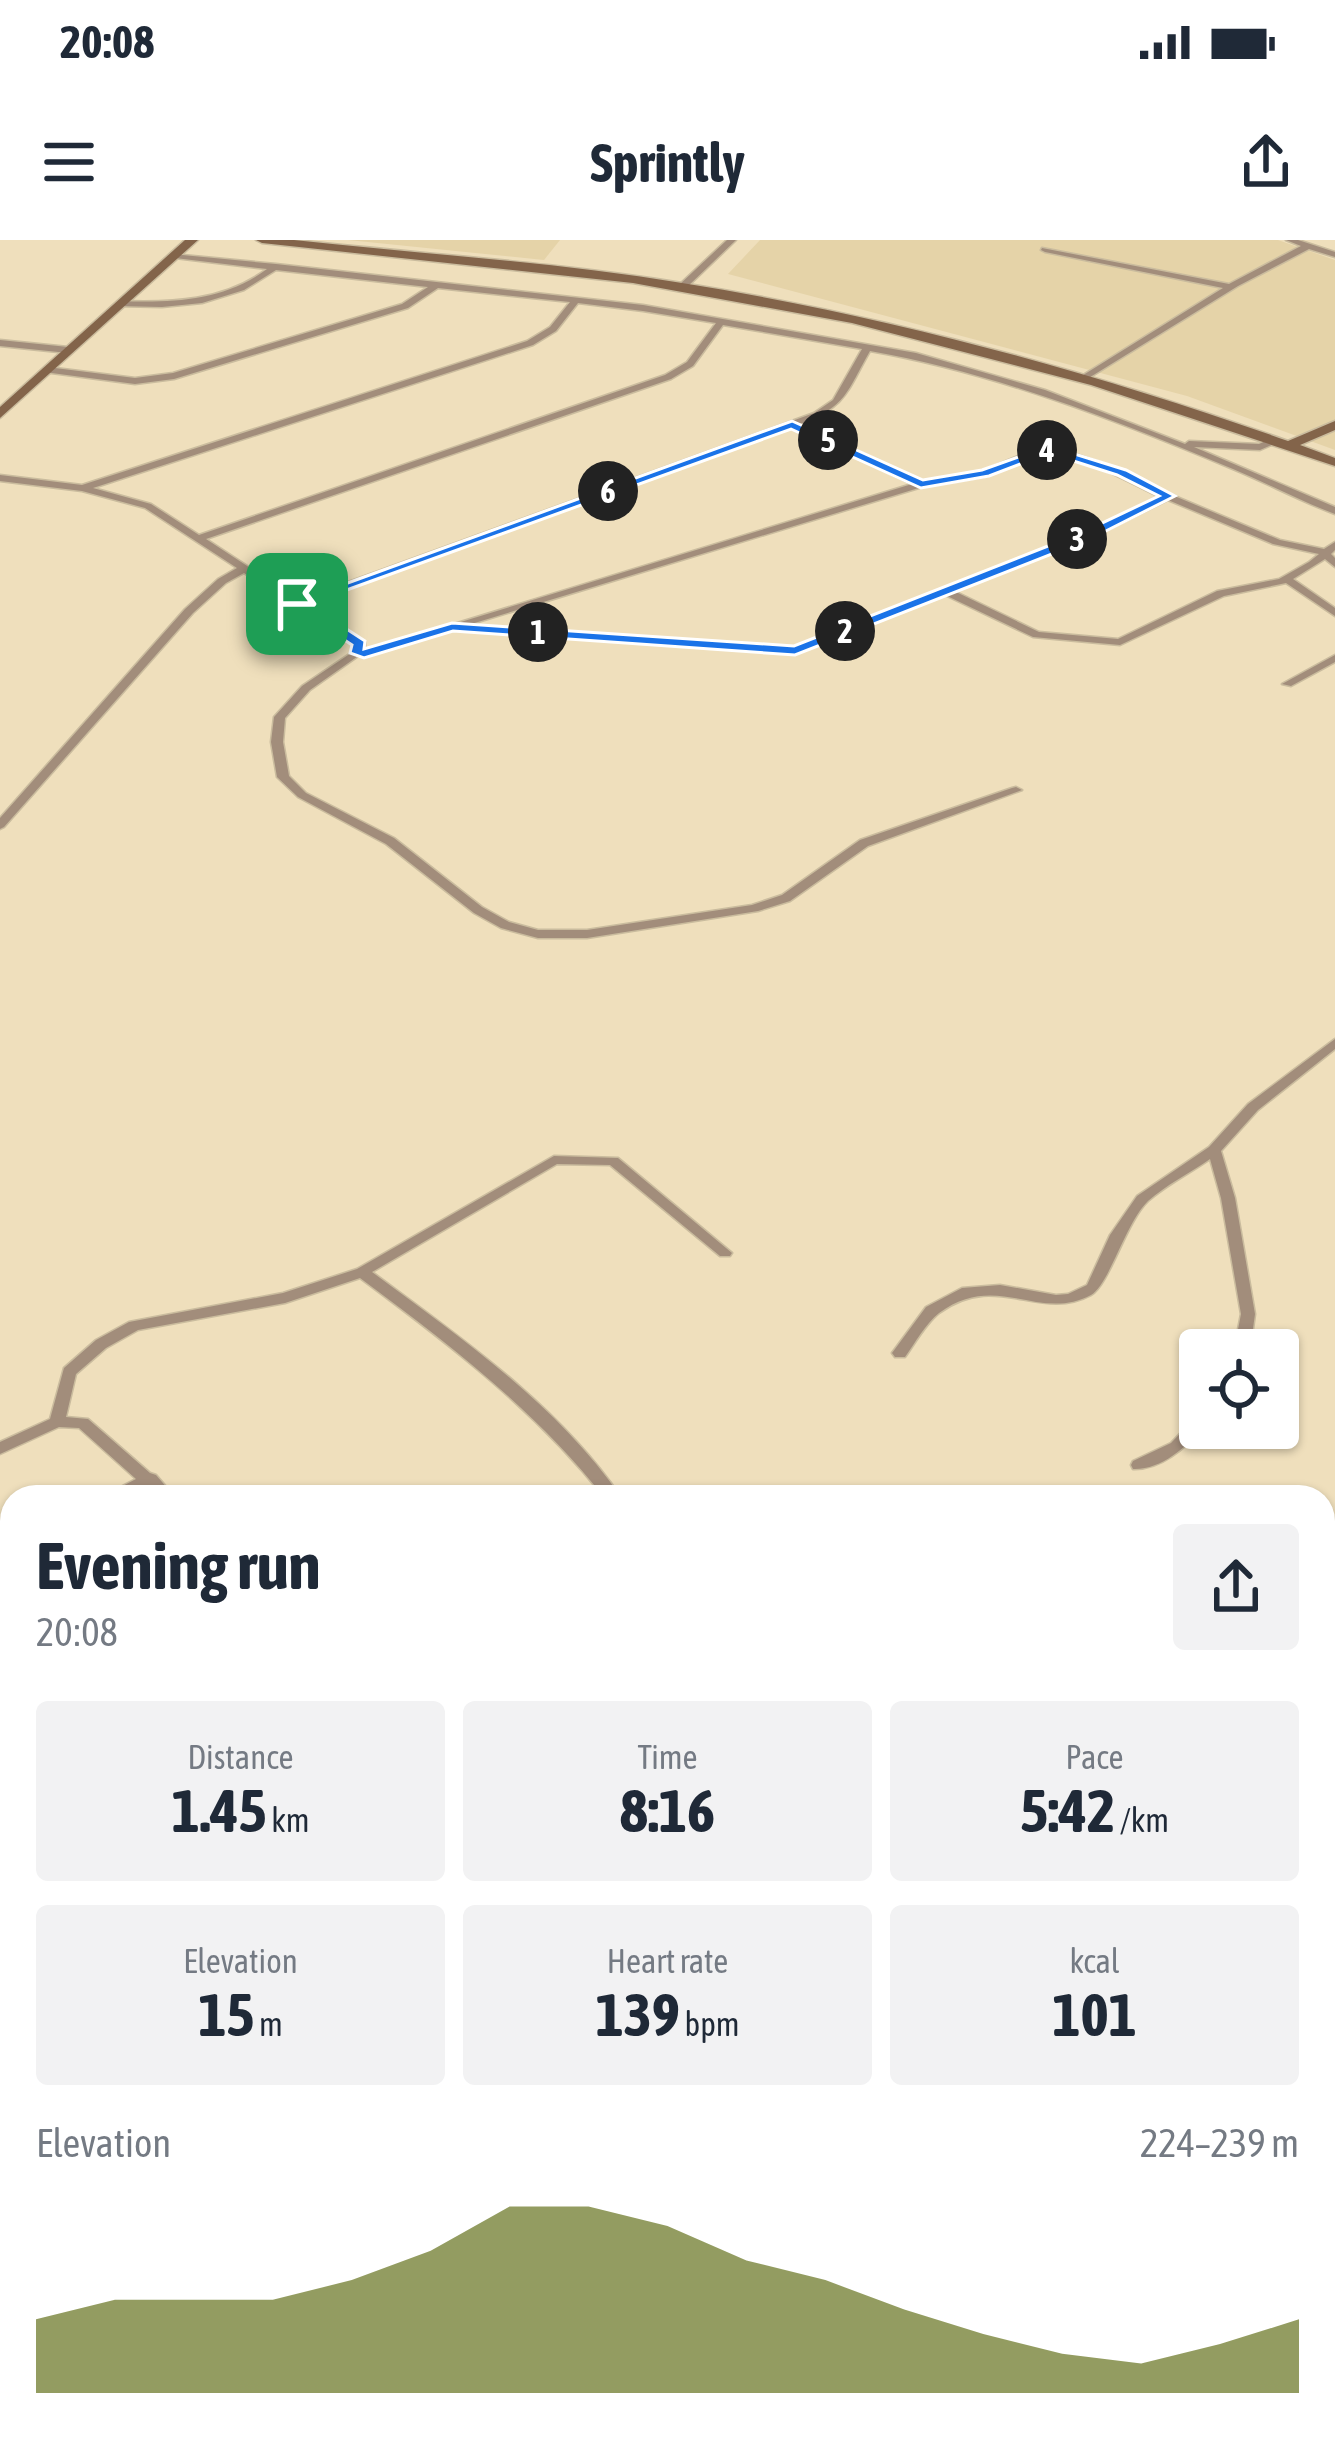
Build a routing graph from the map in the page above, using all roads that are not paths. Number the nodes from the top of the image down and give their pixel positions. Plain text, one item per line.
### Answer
1 (192, 240) edge
2 (262, 240) edge
3 (732, 240) edge
4 (1290, 240) edge
5 (1307, 246) junction
6 (1046, 250) dead end
7 (175, 256) junction
8 (1335, 256) edge
9 (276, 266) junction
10 (438, 284) junction
11 (682, 286) junction
12 (1231, 287) junction
13 (576, 300) junction
14 (120, 304) junction
15 (721, 322) junction
16 (0, 343) edge
17 (867, 348) junction
18 (68, 350) junction
19 (47, 370) junction
20 (1084, 377) junction
21 (0, 414) edge
22 (792, 424) junction
23 (1335, 425) edge
24 (1282, 442) junction
25 (1180, 444) junction
26 (1335, 462) edge
27 (0, 478) edge
28 (921, 484) junction
29 (83, 488) junction
30 (1168, 496) junction
31 (1335, 511) edge
32 (199, 538) junction
33 (1330, 548) edge
34 (1335, 564) edge
35 (244, 569) junction
36 (1287, 579) junction
37 (946, 591) junction
38 (297, 604) junction
39 (1335, 613) edge
40 (452, 627) junction
41 (359, 648) junction
42 (1335, 658) edge
43 (1287, 684) dead end
44 (1016, 790) dead end
45 (0, 825) edge
46 (1335, 1043) edge
47 (1214, 1150) junction
48 (725, 1253) dead end
49 (362, 1272) junction
50 (1246, 1329) edge
51 (900, 1353) dead end
52 (57, 1422) junction
53 (1179, 1445) edge
54 (0, 1448) edge
55 (1139, 1465) dead end
56 (150, 1479) junction
57 (138, 1485) edge
58 (156, 1485) edge
59 (605, 1485) edge

1 - 7 street
2 - 11 street
3 - 11 street
4 - 5 street
5 - 8 street
5 - 12 street
6 - 12 street
7 - 9 street
7 - 14 street
9 - 10 street
9 - 14 street
10 - 13 street
10 - 19 street
11 - 20 street
12 - 20 street
13 - 15 street
13 - 29 street
14 - 18 street
15 - 17 street
15 - 32 street
16 - 18 street
17 - 22 street
17 - 25 street
18 - 19 street
19 - 21 street
20 - 24 street
22 - 28 street
22 - 38 street
23 - 24 street
24 - 25 street
24 - 26 street
25 - 31 street
27 - 29 street
28 - 30 street
28 - 40 street
29 - 32 street
30 - 33 street
30 - 37 street
32 - 35 street
33 - 34 street
33 - 36 street
35 - 38 street
35 - 45 street
36 - 37 street
36 - 39 street
37 - 40 street
38 - 41 street
40 - 41 street
41 - 44 street
42 - 43 street
46 - 47 street
47 - 50 street
47 - 51 street
48 - 49 street
49 - 52 street
49 - 59 street
52 - 54 street
52 - 56 street
53 - 55 street
56 - 57 street
56 - 58 street

